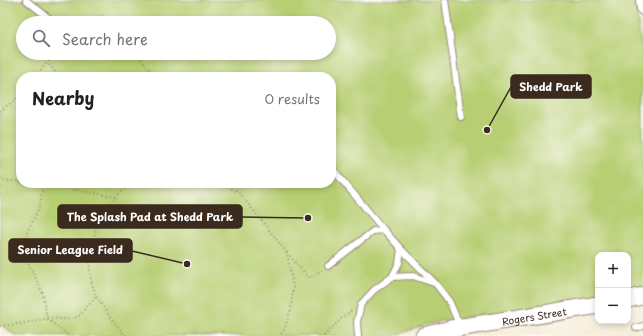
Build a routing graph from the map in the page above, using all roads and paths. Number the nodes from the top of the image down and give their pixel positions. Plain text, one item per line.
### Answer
1 (26, 0) edge
2 (444, 0) edge
3 (642, 0) edge
4 (643, 9) edge
5 (46, 16) edge
6 (49, 60) edge
7 (49, 60) edge
8 (142, 60) edge
9 (54, 71) edge
10 (40, 72) edge
11 (152, 72) edge
12 (16, 99) edge
13 (0, 111) edge
14 (461, 116) dead end
15 (336, 173) edge
16 (0, 180) edge
17 (16, 182) edge
18 (43, 188) edge
19 (60, 188) edge
20 (76, 188) edge
21 (125, 188) edge
22 (229, 188) edge
23 (234, 188) edge
24 (78, 191) junction
25 (238, 193) junction
26 (116, 197) junction
27 (384, 230) junction
28 (401, 249) junction
29 (287, 253) junction
30 (328, 266) joint
31 (392, 277) junction
32 (435, 283) junction
33 (97, 296) junction
34 (643, 296) edge
35 (631, 298) edge
36 (361, 304) junction
37 (595, 306) edge
38 (47, 319) junction
39 (0, 326) edge
40 (643, 326) edge
41 (636, 328) dead end
42 (455, 331) edge
43 (69, 336) edge
44 (126, 336) edge
45 (280, 336) edge
46 (324, 336) edge
47 (358, 336) edge
48 (424, 336) edge

1 - 5 lane
2 - 14 lane
3 - 4 street
6 - 10 path
7 - 9 path
8 - 11 path
12 - 13 path
15 - 27 lane
16 - 17 path
18 - 38 path
19 - 24 path
20 - 24 path
21 - 26 path
22 - 25 path
23 - 25 path
24 - 26 path
25 - 29 path
26 - 33 path
27 - 28 lane
27 - 30 lane
28 - 31 lane
28 - 32 lane
29 - 30 path
29 - 45 path
31 - 32 lane
31 - 36 lane
32 - 42 lane
33 - 38 path
33 - 44 path
34 - 35 main road
36 - 46 path
36 - 47 lane
37 - 42 main road, Rogers Street
38 - 39 path
38 - 43 path
40 - 41 lane
42 - 48 main road, Rogers Street

